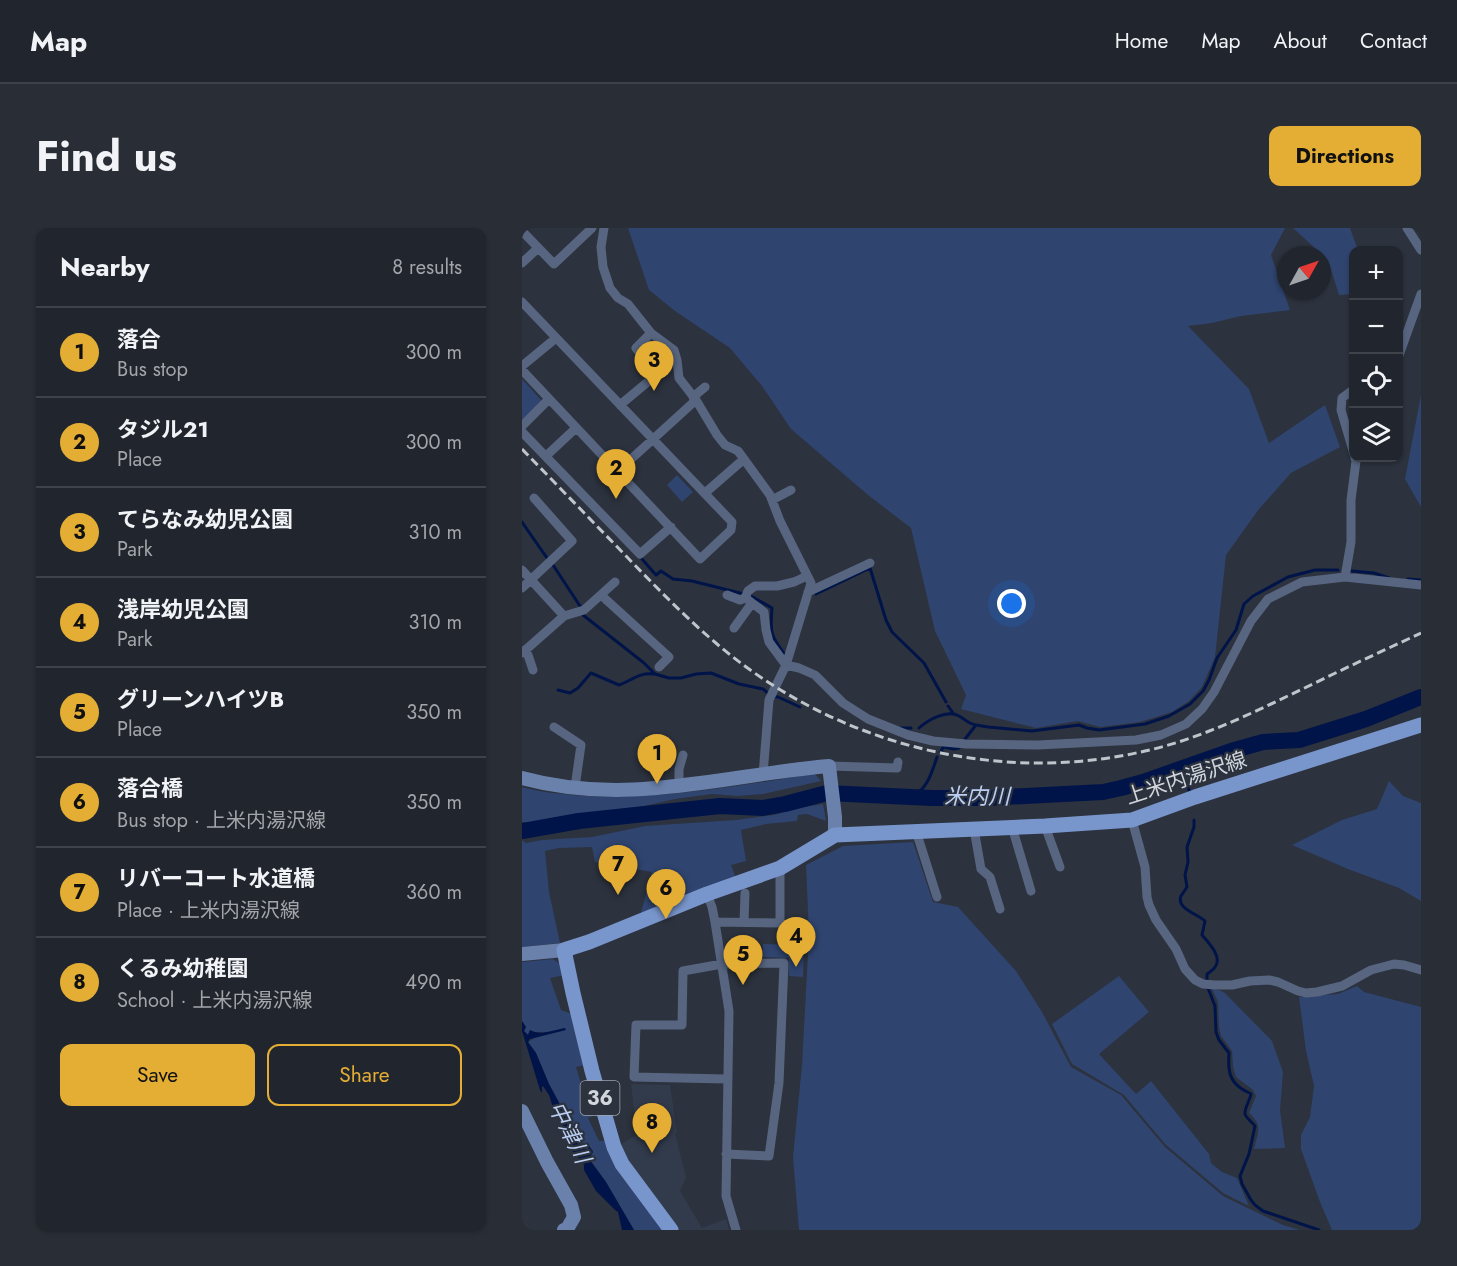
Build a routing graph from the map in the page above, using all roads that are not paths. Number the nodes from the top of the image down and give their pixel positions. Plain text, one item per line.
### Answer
1 (592, 228) edge
2 (604, 228) edge
3 (1407, 228) edge
4 (522, 231) edge
5 (538, 248) junction
6 (1421, 250) edge
7 (522, 263) edge
8 (1421, 294) edge
9 (522, 302) edge
10 (651, 333) junction
11 (556, 338) junction
12 (1399, 354) edge
13 (522, 368) edge
14 (705, 387) dead end
15 (1349, 392) edge
16 (549, 399) junction
17 (694, 399) junction
18 (620, 405) junction
19 (522, 426) edge
20 (576, 428) junction
21 (522, 432) edge
22 (1349, 438) edge
23 (653, 440) junction
24 (546, 456) junction
25 (744, 459) junction
26 (1356, 462) edge
27 (618, 471) junction
28 (791, 490) dead end
29 (705, 493) junction
30 (534, 498) dead end
31 (772, 500) junction
32 (671, 527) junction
33 (870, 563) dead end
34 (522, 570) edge
35 (807, 576) junction
36 (1345, 577) junction
37 (531, 580) junction
38 (615, 582) dead end
39 (1421, 585) edge
40 (522, 588) edge
41 (808, 592) junction
42 (601, 595) junction
43 (727, 595) dead end
44 (749, 600) junction
45 (564, 616) junction
46 (734, 628) dead end
47 (523, 652) edge
48 (786, 665) junction
49 (659, 668) dead end
50 (533, 670) dead end
51 (1421, 725) edge
52 (554, 727) dead end
53 (683, 755) dead end
54 (898, 762) dead end
55 (830, 771) junction
56 (763, 775) junction
57 (522, 778) edge
58 (575, 787) junction
59 (679, 787) junction
60 (1132, 820) junction
61 (1045, 826) junction
62 (1012, 827) junction
63 (974, 829) junction
64 (916, 831) junction
65 (835, 835) junction
66 (1060, 867) dead end
67 (780, 868) junction
68 (1031, 891) dead end
69 (707, 894) junction
70 (745, 894) dead end
71 (937, 897) dead end
72 (1000, 909) dead end
73 (715, 922) junction
74 (744, 922) junction
75 (564, 950) junction
76 (522, 954) edge
77 (722, 964) junction
78 (1421, 970) edge
79 (727, 1079) junction
80 (522, 1112) edge
81 (726, 1154) junction
82 (564, 1230) edge
83 (671, 1230) edge
84 (736, 1230) edge

1 - 5 street
2 - 10 street
3 - 6 street
4 - 5 street
5 - 7 street
8 - 12 street
9 - 11 street
10 - 17 street
10 - 18 street
11 - 13 street
11 - 18 street
13 - 16 street
14 - 17 street
15 - 22 street
16 - 19 street
16 - 20 street
17 - 23 street
17 - 25 street
18 - 23 street
20 - 24 street
20 - 27 street
21 - 24 street
23 - 27 street
23 - 29 street
24 - 32 street
25 - 29 street
25 - 31 street
26 - 36 street
27 - 32 street
28 - 31 street
29 - 32 street
30 - 37 street
31 - 35 street
33 - 41 street
34 - 37 street
35 - 41 street
35 - 44 street
36 - 39 street
36 - 48 street
37 - 40 street
37 - 45 street
38 - 42 street
41 - 48 street
42 - 45 street
42 - 49 street
43 - 44 street
44 - 46 street
44 - 48 street
45 - 47 street
47 - 50 street
48 - 56 street
51 - 60 main road, 上米内湯沢線
52 - 58 street
53 - 59 street
54 - 55 street
55 - 56 street
55 - 65 street
56 - 59 street
57 - 58 street
58 - 59 street
60 - 61 main road, 上米内湯沢線
60 - 78 street
61 - 62 main road, 上米内湯沢線
61 - 66 street
62 - 63 main road, 上米内湯沢線
62 - 68 street
63 - 64 main road, 上米内湯沢線
63 - 72 street
64 - 65 main road, 上米内湯沢線
64 - 71 street
65 - 67 main road, 上米内湯沢線
67 - 69 main road, 上米内湯沢線
67 - 74 street
69 - 73 street
69 - 75 main road, 上米内湯沢線
70 - 74 street
73 - 74 street
73 - 77 street
75 - 76 street
75 - 83 main road, 36
77 - 79 street
77 - 79 street
77 - 81 street
79 - 81 street
80 - 82 street
81 - 84 street

